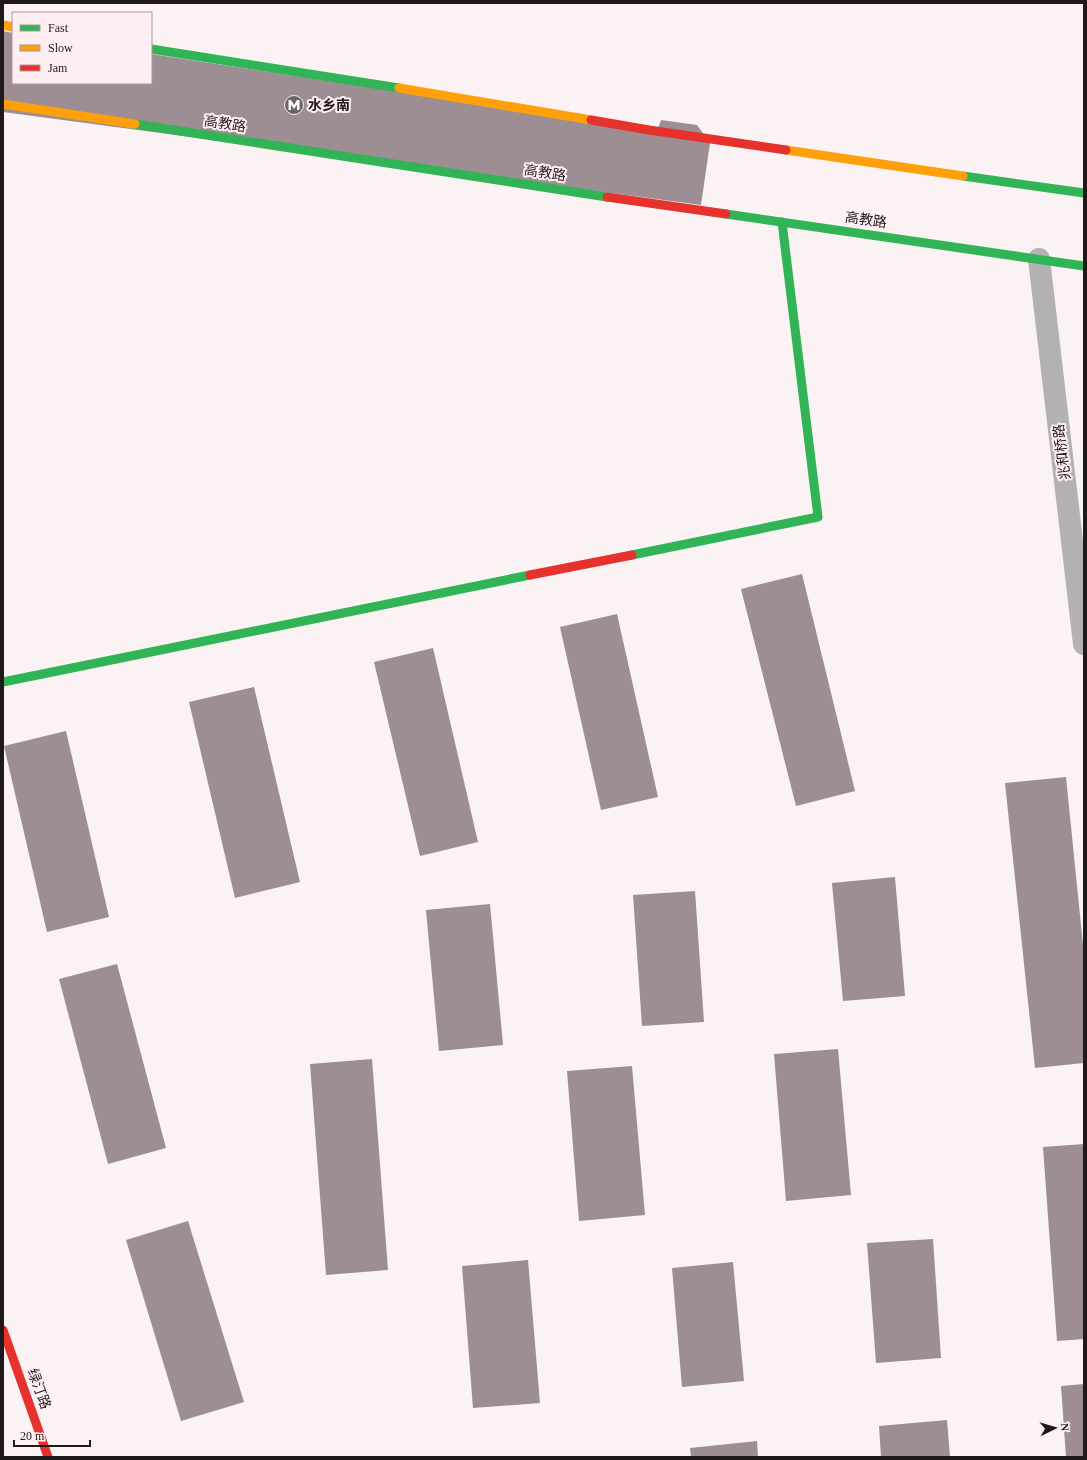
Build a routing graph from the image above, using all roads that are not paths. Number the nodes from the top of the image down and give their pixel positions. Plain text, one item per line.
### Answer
1 (152, 48) edge
2 (3, 104) edge
3 (1084, 194) edge
4 (782, 222) junction
5 (1039, 259) junction
6 (1084, 266) edge
7 (1084, 644) edge
8 (3, 682) edge
9 (3, 1330) edge
10 (48, 1457) edge

1 - 3 main road
2 - 4 main road, 高教路
4 - 5 main road, 高教路
4 - 8 main road
5 - 6 main road, 高教路
5 - 7 street, 兆和桥路
9 - 10 main road, 绿汀路

